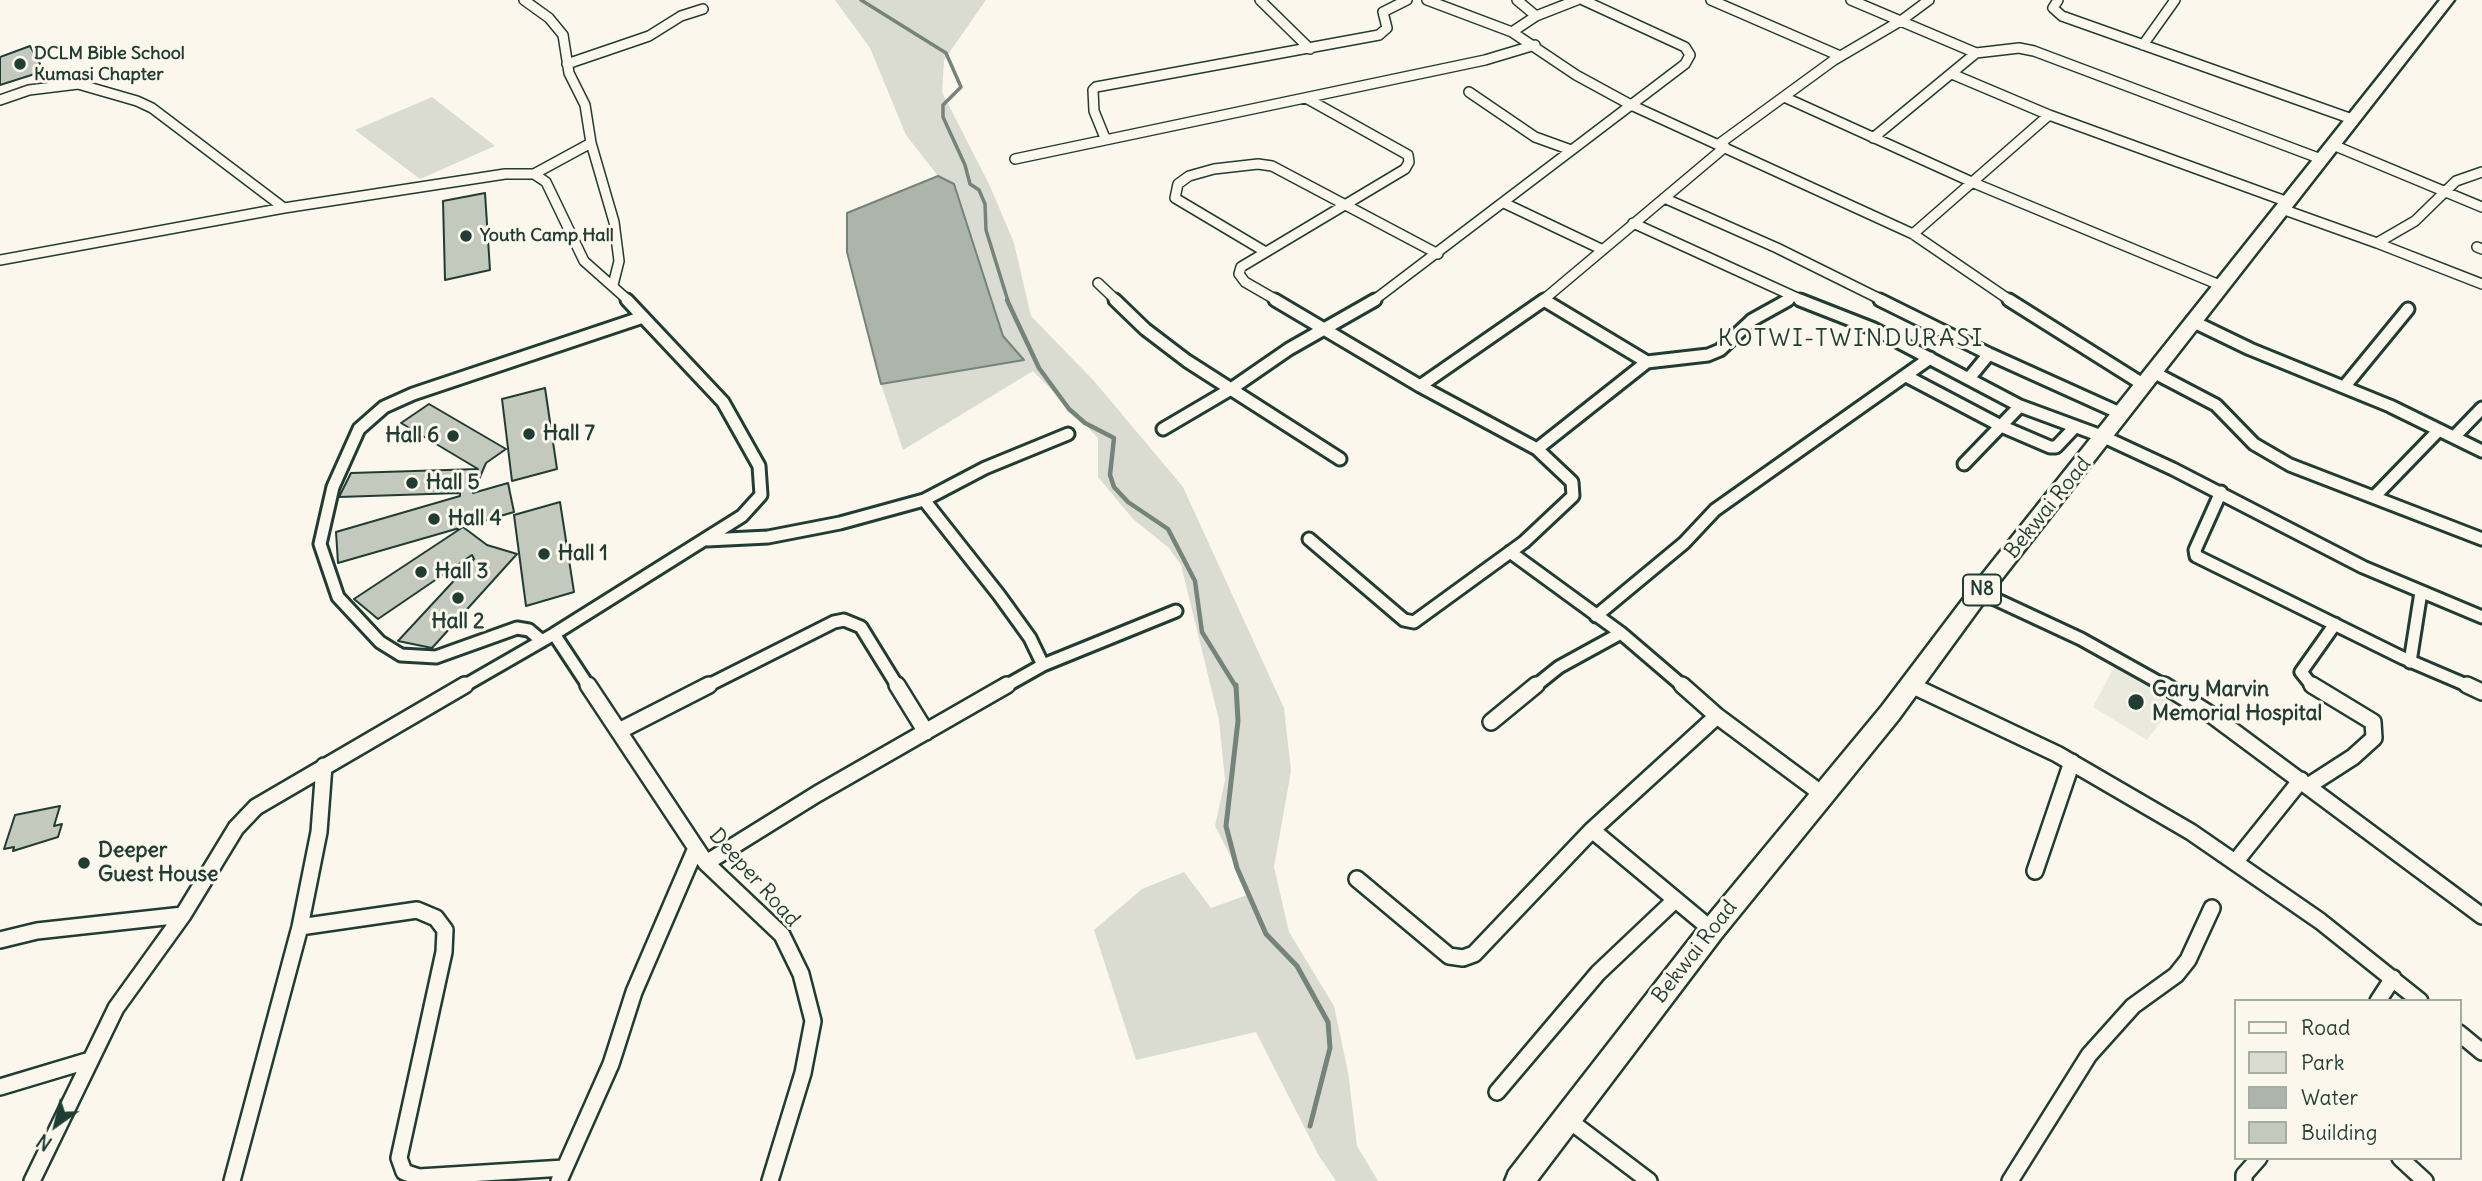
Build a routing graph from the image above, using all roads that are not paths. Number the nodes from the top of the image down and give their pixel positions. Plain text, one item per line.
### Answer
1 (524, 0) edge
2 (1259, 0) edge
3 (1407, 0) edge
4 (1427, 0) edge
5 (1517, 0) edge
6 (1577, 0) edge
7 (1583, 0) edge
8 (1711, 0) edge
9 (1852, 0) edge
10 (1929, 0) edge
11 (2058, 0) edge
12 (2175, 0) edge
13 (2447, 0) edge
14 (703, 9) dead end
15 (1536, 16) junction
16 (1902, 20) junction
17 (1512, 32) junction
18 (2143, 45) junction
19 (1535, 46) junction
20 (1310, 50) junction
21 (1976, 52) junction
22 (1840, 56) junction
23 (567, 64) junction
24 (1952, 74) junction
25 (1469, 92) dead end
26 (1784, 97) junction
27 (1306, 98) junction
28 (0, 100) edge
29 (1631, 105) junction
30 (2049, 115) junction
31 (2352, 119) junction
32 (1105, 138) junction
33 (1873, 138) junction
34 (590, 142) junction
35 (1722, 145) junction
36 (1571, 150) junction
37 (2327, 152) junction
38 (1016, 159) dead end
39 (2482, 172) edge
40 (534, 174) junction
41 (1974, 183) junction
42 (2445, 192) junction
43 (1664, 198) junction
44 (1504, 203) junction
45 (1346, 205) junction
46 (2285, 205) junction
47 (2482, 207) edge
48 (284, 208) junction
49 (1633, 223) junction
50 (1913, 234) junction
51 (2377, 243) junction
52 (1601, 249) junction
53 (1264, 251) junction
54 (1438, 254) junction
55 (0, 260) edge
56 (1098, 282) dead end
57 (2482, 284) edge
58 (613, 285) junction
59 (2222, 286) junction
60 (1793, 297) junction
61 (1544, 300) junction
62 (2408, 309) dead end
63 (643, 317) junction
64 (2192, 321) junction
65 (1324, 329) junction
66 (1989, 354) junction
67 (1930, 358) junction
68 (1647, 362) junction
69 (1906, 376) junction
70 (1970, 377) junction
71 (2148, 379) junction
72 (1420, 386) junction
73 (2344, 387) junction
74 (1231, 389) junction
75 (2020, 406) junction
76 (2482, 408) edge
77 (2122, 414) junction
78 (2001, 426) junction
79 (2075, 427) junction
80 (1163, 429) dead end
81 (2439, 430) junction
82 (1068, 435) dead end
83 (2104, 437) junction
84 (2454, 437) junction
85 (1537, 449) junction
86 (2482, 451) edge
87 (1340, 459) dead end
88 (1964, 464) dead end
89 (2221, 492) junction
90 (2374, 497) junction
91 (924, 500) junction
92 (1309, 539) dead end
93 (2482, 539) edge
94 (706, 540) junction
95 (1510, 552) junction
96 (1980, 592) junction
97 (2421, 592) junction
98 (1176, 611) dead end
99 (1596, 616) junction
100 (2482, 617) edge
101 (2335, 624) junction
102 (1621, 633) junction
103 (548, 638) junction
104 (2410, 662) junction
105 (1043, 665) junction
106 (1910, 685) junction
107 (2482, 692) edge
108 (1717, 716) junction
109 (1491, 722) dead end
110 (619, 731) junction
111 (926, 732) junction
112 (2072, 761) junction
113 (324, 766) junction
114 (2304, 783) junction
115 (1822, 794) junction
116 (1592, 830) junction
117 (695, 848) junction
118 (2236, 861) junction
119 (706, 863) junction
120 (2035, 871) dead end
121 (1357, 879) dead end
122 (1674, 901) junction
123 (2212, 908) dead end
124 (183, 915) junction
125 (2482, 916) edge
126 (300, 927) junction
127 (1712, 930) junction
128 (0, 940) edge
129 (2393, 978) junction
130 (2379, 999) edge
131 (2418, 999) edge
132 (2461, 1035) edge
133 (2482, 1052) edge
134 (90, 1060) junction
135 (0, 1087) edge
136 (1497, 1092) dead end
137 (1566, 1118) junction
138 (2257, 1160) edge
139 (2402, 1160) edge
140 (561, 1175) edge
141 (2016, 1179) edge
142 (32, 1181) edge
143 (232, 1181) edge
144 (770, 1181) edge
145 (1519, 1181) edge
146 (1649, 1181) edge
147 (2244, 1181) edge
148 (2425, 1181) edge

1 - 23 street
2 - 20 street
3 - 20 street
4 - 17 street
5 - 15 street
6 - 15 street
7 - 29 street
8 - 22 street
9 - 16 street
10 - 16 street
11 - 18 street
12 - 18 street
13 - 31 highway, Bekwai Road / N8
14 - 23 street
15 - 17 street
16 - 21 street
16 - 22 street
17 - 19 street
18 - 31 street
19 - 27 street
19 - 29 street
20 - 32 street
21 - 24 street
21 - 37 street
22 - 26 street
23 - 34 street
24 - 30 street
24 - 33 street
25 - 36 street
26 - 33 street
26 - 35 street
27 - 32 street
27 - 45 street
28 - 48 street
29 - 35 street
29 - 36 street
30 - 41 street
30 - 46 street
31 - 37 highway, Bekwai Road / N8
32 - 38 street
33 - 41 street
34 - 40 street
34 - 58 street
35 - 43 street
35 - 50 street
36 - 44 street
37 - 42 street
37 - 46 highway, Bekwai Road / N8
39 - 42 street
40 - 48 street
40 - 58 street
41 - 50 street
41 - 59 street
42 - 47 street
42 - 51 street
43 - 49 street
43 - 66 street
44 - 52 street
44 - 54 street
45 - 53 street
45 - 53 street
45 - 54 street
46 - 51 street
46 - 59 highway, Bekwai Road / N8
48 - 55 street
49 - 52 street
49 - 60 street
50 - 71 street
51 - 57 street
52 - 61 street
53 - 65 street
54 - 65 street
56 - 74 street
58 - 63 street
59 - 64 highway, Bekwai Road / N8
60 - 67 street
60 - 68 street
61 - 68 street
61 - 72 street
62 - 73 street
63 - 94 street
63 - 103 street
64 - 71 highway, Bekwai Road / N8
64 - 73 street
65 - 72 street
65 - 74 street
66 - 70 street
66 - 77 street
67 - 69 street
67 - 70 street
68 - 85 street
69 - 78 street
69 - 99 street
70 - 75 street
71 - 77 highway, Bekwai Road / N8
71 - 90 street
72 - 85 street
73 - 81 street
74 - 80 street
74 - 87 street
75 - 78 street
75 - 79 street
76 - 84 street
77 - 83 highway, Bekwai Road / N8
78 - 79 street
78 - 88 street
79 - 83 street
81 - 84 street
81 - 90 street
82 - 91 street
83 - 89 street
83 - 96 highway, Bekwai Road / N8
84 - 86 street
85 - 95 street
89 - 97 street
89 - 101 street
90 - 93 street
91 - 94 street
91 - 105 street
92 - 95 street
94 - 103 street
95 - 99 street
96 - 106 highway, Bekwai Road / N8
96 - 114 street
97 - 100 street
97 - 104 street
98 - 105 street
99 - 102 street
101 - 104 street
101 - 114 street
102 - 108 street
102 - 109 street
103 - 110 street, Deeper Road
103 - 113 street
104 - 107 street
105 - 111 street
106 - 112 street
106 - 115 highway, Bekwai Road / N8
108 - 115 street
108 - 116 street
110 - 111 street
110 - 117 street, Deeper Road
111 - 119 street
112 - 118 street
112 - 120 street
113 - 124 street
113 - 126 street
114 - 118 street
114 - 125 street
115 - 127 highway, Bekwai Road / N8
116 - 121 street
116 - 122 street
117 - 119 street, Deeper Road
117 - 140 street
118 - 129 street
119 - 144 street, Deeper Road
122 - 127 street
122 - 136 street
123 - 141 street
124 - 128 street
124 - 134 street
126 - 140 street
126 - 143 street
127 - 137 highway, Bekwai Road / N8
129 - 130 street
129 - 131 street
132 - 133 street
134 - 135 street
134 - 142 street
137 - 145 highway, Bekwai Road / N8
137 - 146 street
138 - 147 street
139 - 148 street

